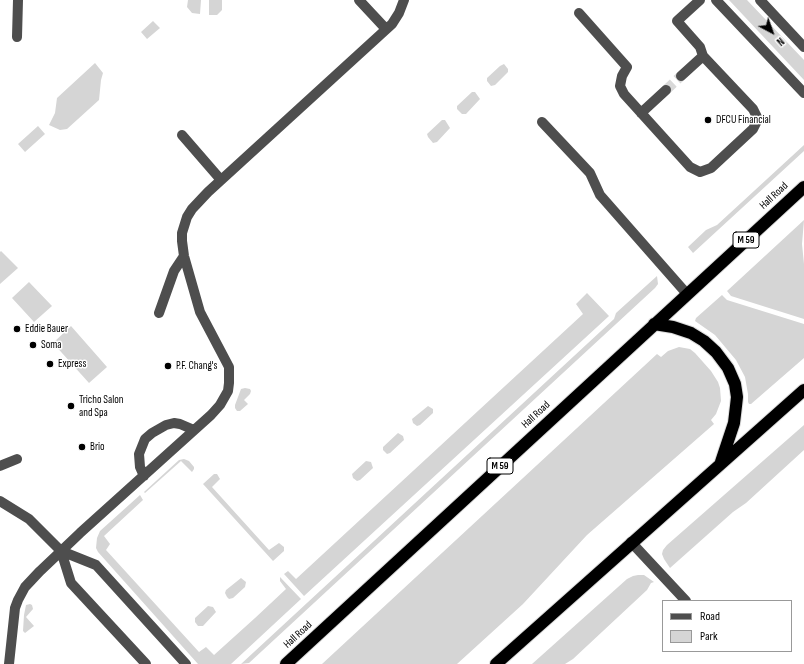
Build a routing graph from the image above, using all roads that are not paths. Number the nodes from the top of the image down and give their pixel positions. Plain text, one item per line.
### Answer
1 (18, 0) edge
2 (359, 0) edge
3 (404, 0) edge
4 (700, 0) edge
5 (716, 0) edge
6 (760, 0) edge
7 (579, 13) dead end
8 (386, 29) junction
9 (17, 37) dead end
10 (804, 47) edge
11 (703, 56) junction
12 (681, 76) tunnel mouth
13 (666, 90) tunnel mouth
14 (804, 93) edge
15 (641, 113) junction
16 (542, 122) dead end
17 (182, 135) dead end
18 (221, 180) junction
19 (804, 187) edge
20 (184, 256) junction
21 (687, 294) junction
22 (160, 313) dead end
23 (654, 324) junction
24 (804, 390) edge
25 (194, 430) junction
26 (17, 459) dead end
27 (721, 463) junction
28 (0, 466) edge
29 (144, 476) junction
30 (0, 502) edge
31 (631, 542) junction
32 (61, 551) junction
33 (685, 600) edge
34 (9, 664) edge
35 (146, 664) edge
36 (186, 664) edge
37 (286, 664) edge
38 (496, 664) edge

1 - 9 street
2 - 8 street
3 - 8 street
4 - 11 street
5 - 14 street
6 - 10 street
7 - 15 street
8 - 18 street
11 - 12 street
11 - 15 street
13 - 15 street
16 - 21 street
17 - 18 street
18 - 20 street
19 - 21 highway, Hall Road / M 59
20 - 22 street
20 - 25 street
21 - 23 highway, Hall Road / M 59
23 - 27 highway
23 - 37 highway, Hall Road / M 59
24 - 27 highway
25 - 29 street
25 - 29 street
26 - 28 street
27 - 31 highway
29 - 32 street
30 - 32 street
31 - 33 street
31 - 38 highway
32 - 34 street
32 - 35 street
32 - 36 street

